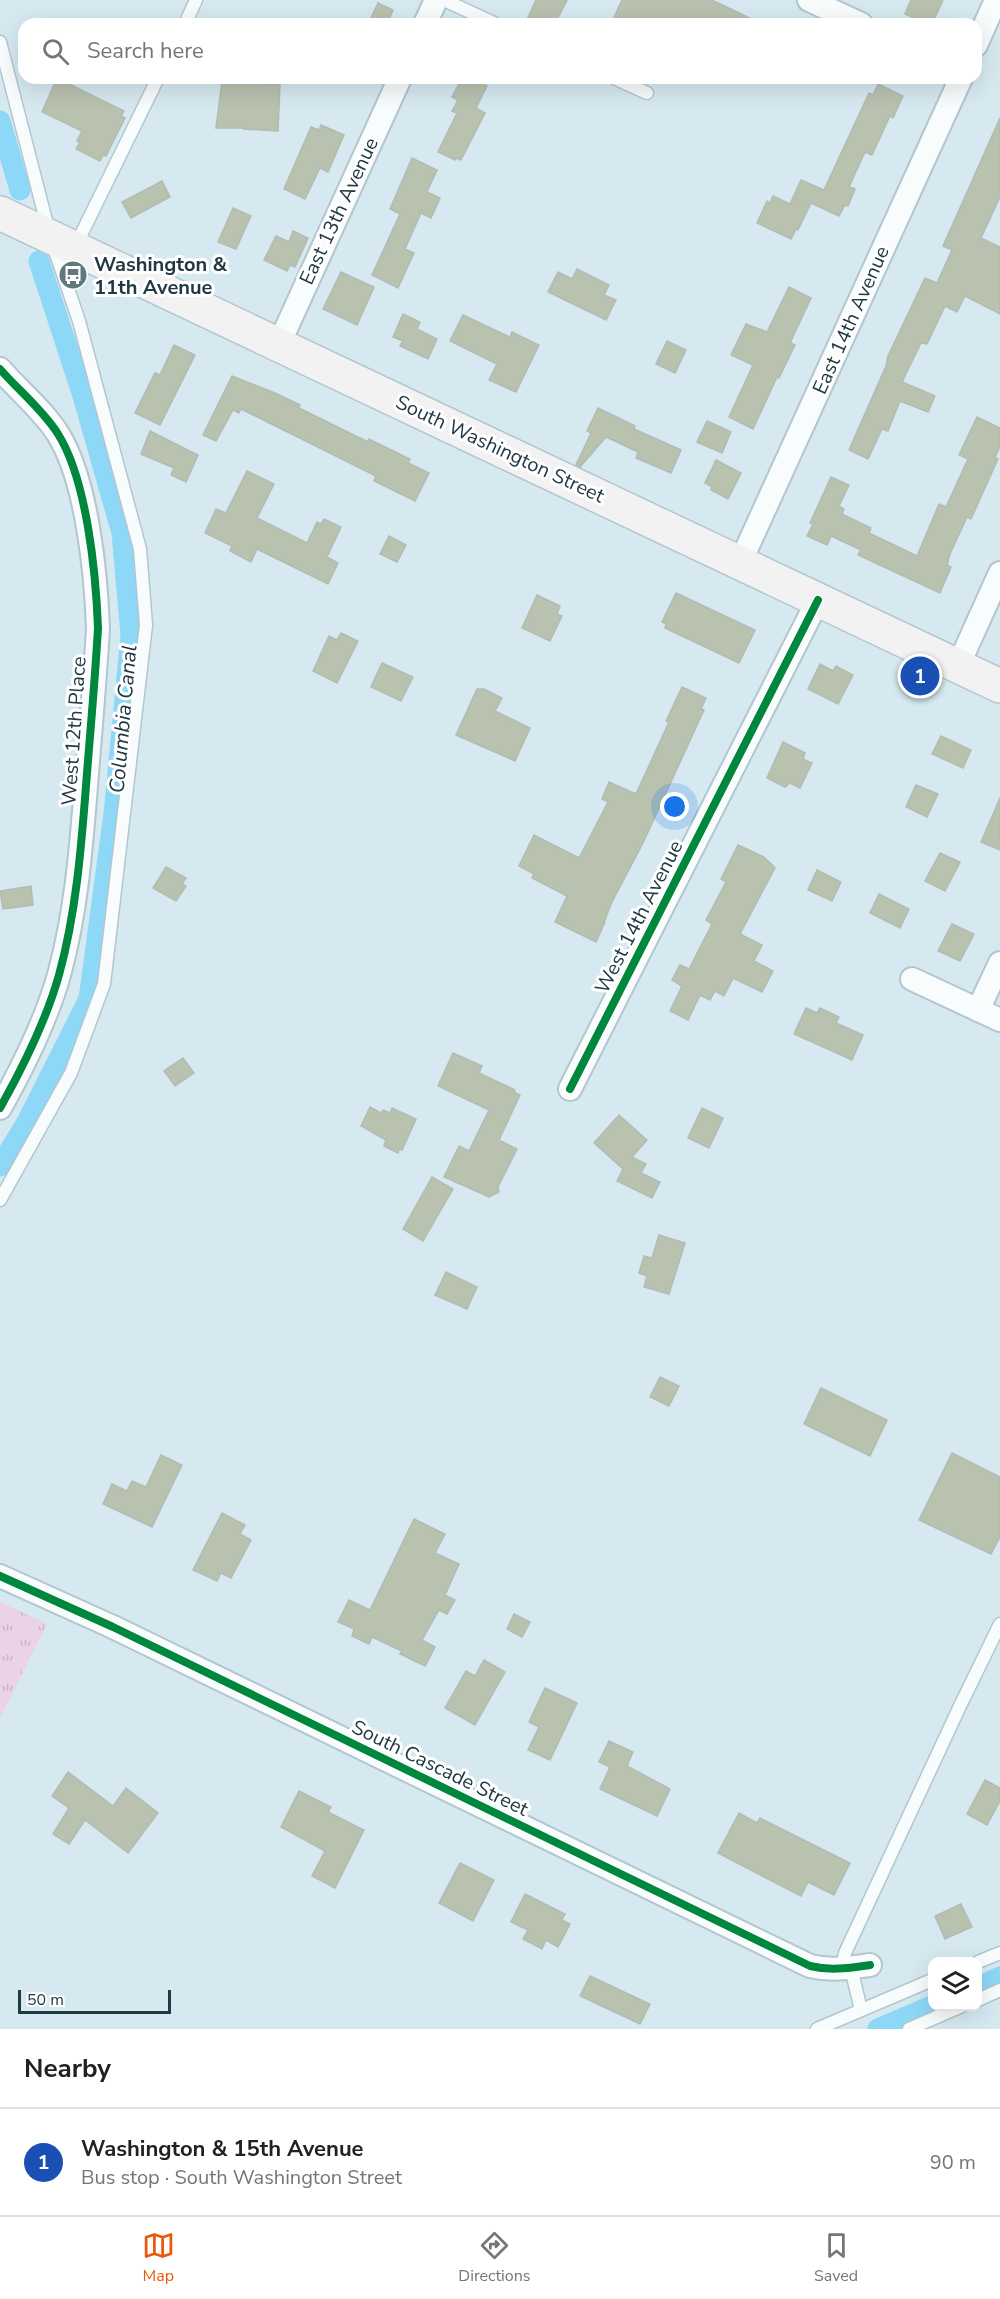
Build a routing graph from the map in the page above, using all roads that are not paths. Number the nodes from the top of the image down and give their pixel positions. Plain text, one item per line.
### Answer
1 (196, 0) edge
2 (436, 0) edge
3 (444, 0) edge
4 (809, 0) edge
5 (996, 0) edge
6 (187, 18) edge
7 (428, 18) edge
8 (483, 18) edge
9 (848, 18) edge
10 (982, 32) edge
11 (0, 42) edge
12 (154, 84) edge
13 (397, 84) edge
14 (627, 84) edge
15 (958, 84) edge
16 (647, 93) dead end
17 (0, 213) edge
18 (62, 242) junction
19 (279, 344) junction
20 (0, 369) edge
21 (740, 563) junction
22 (1000, 573) edge
23 (818, 600) junction
24 (958, 666) junction
25 (1000, 686) edge
26 (1000, 963) edge
27 (912, 979) dead end
28 (978, 1010) junction
29 (1000, 1020) edge
30 (570, 1089) dead end
31 (0, 1108) edge
32 (0, 1200) edge
33 (0, 1576) edge
34 (1000, 1624) edge
35 (1000, 1953) edge
36 (982, 1960) edge
37 (854, 1967) junction
38 (928, 1982) edge
39 (1000, 1990) edge
40 (982, 1998) edge
41 (861, 2010) junction
42 (952, 2011) edge
43 (817, 2029) edge
44 (909, 2029) edge

1 - 6 lane
2 - 7 street
3 - 8 lane
4 - 9 street
5 - 10 street
11 - 18 lane
12 - 18 lane
13 - 19 street, East 13th Avenue
14 - 16 lane
15 - 21 street, East 14th Avenue
17 - 18 main road, South Washington Street
18 - 19 main road, South Washington Street
18 - 32 lane
19 - 21 main road, South Washington Street
20 - 31 street, West 12th Place
21 - 23 main road, South Washington Street
22 - 24 street
23 - 24 main road, South Washington Street
23 - 30 street, West 14th Avenue
24 - 25 main road, South Washington Street
26 - 28 street
27 - 28 street
28 - 29 street
33 - 37 street, South Cascade Street
34 - 37 lane
35 - 36 lane
37 - 41 lane
38 - 41 lane
39 - 40 lane
41 - 43 lane
42 - 44 lane

